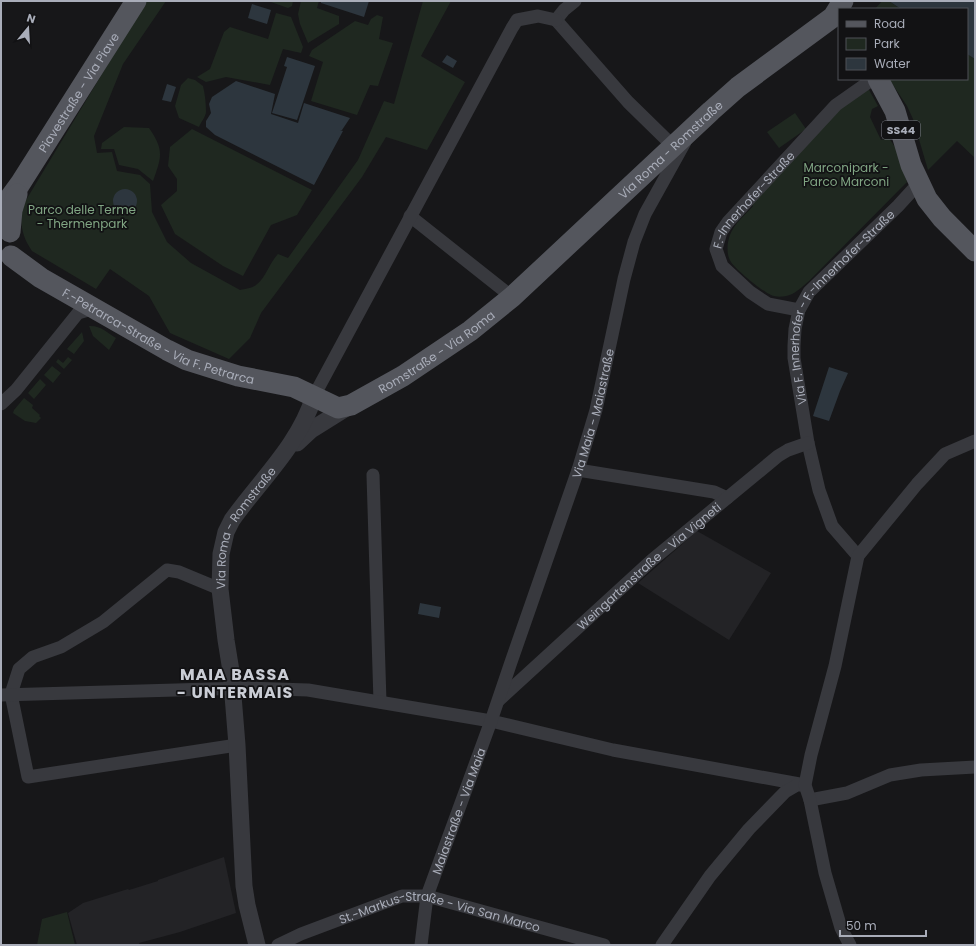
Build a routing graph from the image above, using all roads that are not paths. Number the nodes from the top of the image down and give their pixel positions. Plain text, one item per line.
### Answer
1 (136, 1) edge
2 (575, 1) edge
3 (838, 14) edge
4 (556, 20) junction
5 (873, 80) edge
6 (879, 80) edge
7 (692, 128) junction
8 (673, 146) junction
9 (919, 183) junction
10 (20, 184) junction
11 (1, 210) edge
12 (410, 216) junction
13 (5, 230) edge
14 (975, 250) edge
15 (6, 260) edge
16 (515, 295) junction
17 (95, 308) junction
18 (798, 310) junction
19 (314, 396) junction
20 (1, 404) edge
21 (351, 405) junction
22 (975, 441) edge
23 (808, 443) junction
24 (286, 452) junction
25 (578, 470) junction
26 (373, 475) dead end
27 (727, 498) junction
28 (858, 556) junction
29 (220, 589) junction
30 (6, 695) edge
31 (232, 695) junction
32 (498, 701) junction
33 (380, 702) junction
34 (492, 721) junction
35 (237, 745) junction
36 (975, 767) edge
37 (805, 785) junction
38 (810, 800) junction
39 (427, 896) junction
40 (257, 945) edge
41 (278, 945) edge
42 (421, 945) edge
43 (604, 945) edge
44 (662, 945) edge
45 (850, 945) edge

1 - 10 main road, Piavestraße - Via Piave
2 - 4 street
3 - 7 main road, Via Roma - Romstraße
4 - 8 street
4 - 12 street
5 - 18 street, F.-Innerhofer-Straße
6 - 9 main road, SS44
7 - 8 main road, Via Roma - Romstraße
7 - 25 street, Via Maia - Maiastraße
8 - 16 main road, Via Roma - Romstraße
9 - 14 main road, SS44
9 - 18 street, Via F. Innerhofer - F.-Innerhofer-Straße
10 - 11 main road, Piavestraße - Via Piave
10 - 13 main road, Piavestraße - Via Piave
12 - 16 street
12 - 19 street
13 - 15 main road, Piavestraße - Via Piave
15 - 17 main road, F.-Petrarca-Straße - Via F. Petrarca
16 - 21 main road, Romstraße - Via Roma
17 - 19 main road, F.-Petrarca-Straße - Via F. Petrarca
17 - 20 street
18 - 23 street, Via F. Innerhofer - F.-Innerhofer-Straße
19 - 21 main road, Romstraße - Via Roma
19 - 24 street, Via Roma - Romstraße
21 - 24 street, Romstraße - Via Roma
22 - 28 street
23 - 27 street, Weingartenstraße - Via Vigneti
23 - 28 street, Via F. Innerhofer - F.-Innerhofer-Straße
24 - 29 street, Via Roma - Romstraße
25 - 27 street
25 - 32 street, Via Maia - Maiastraße
26 - 33 street
27 - 32 street, Weingartenstraße - Via Vigneti
28 - 37 street
29 - 30 street
29 - 31 street, Via Roma - Romstraße
30 - 31 street
30 - 35 street
31 - 33 street
31 - 35 street
32 - 34 street, Maiastraße - Via Maia
33 - 34 street
34 - 37 street
34 - 39 street, Maiastraße - Via Maia
35 - 40 street
36 - 38 street
37 - 38 street
37 - 44 street
38 - 45 street
39 - 41 street, St.-Markus-Straße - Via San Marco
39 - 42 street, Maiastraße - Via Maia
39 - 43 street, St.-Markus-Straße - Via San Marco

